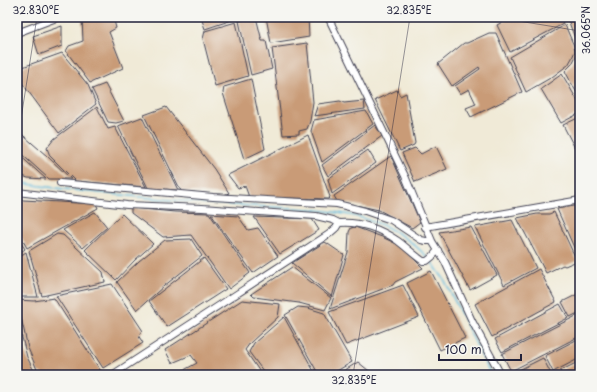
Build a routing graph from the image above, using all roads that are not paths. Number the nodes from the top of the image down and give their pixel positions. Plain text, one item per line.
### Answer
1 (59, 17) edge
2 (328, 17) edge
3 (17, 33) edge
4 (60, 183) dead end
5 (17, 192) edge
6 (580, 200) edge
7 (339, 223) junction
8 (425, 227) junction
9 (432, 241) junction
10 (438, 250) junction
11 (112, 375) edge
12 (501, 375) edge

1 - 3 street
2 - 8 street
4 - 9 street
5 - 7 street
6 - 8 street
7 - 10 street
7 - 11 street
8 - 9 street
9 - 10 street
10 - 12 street

